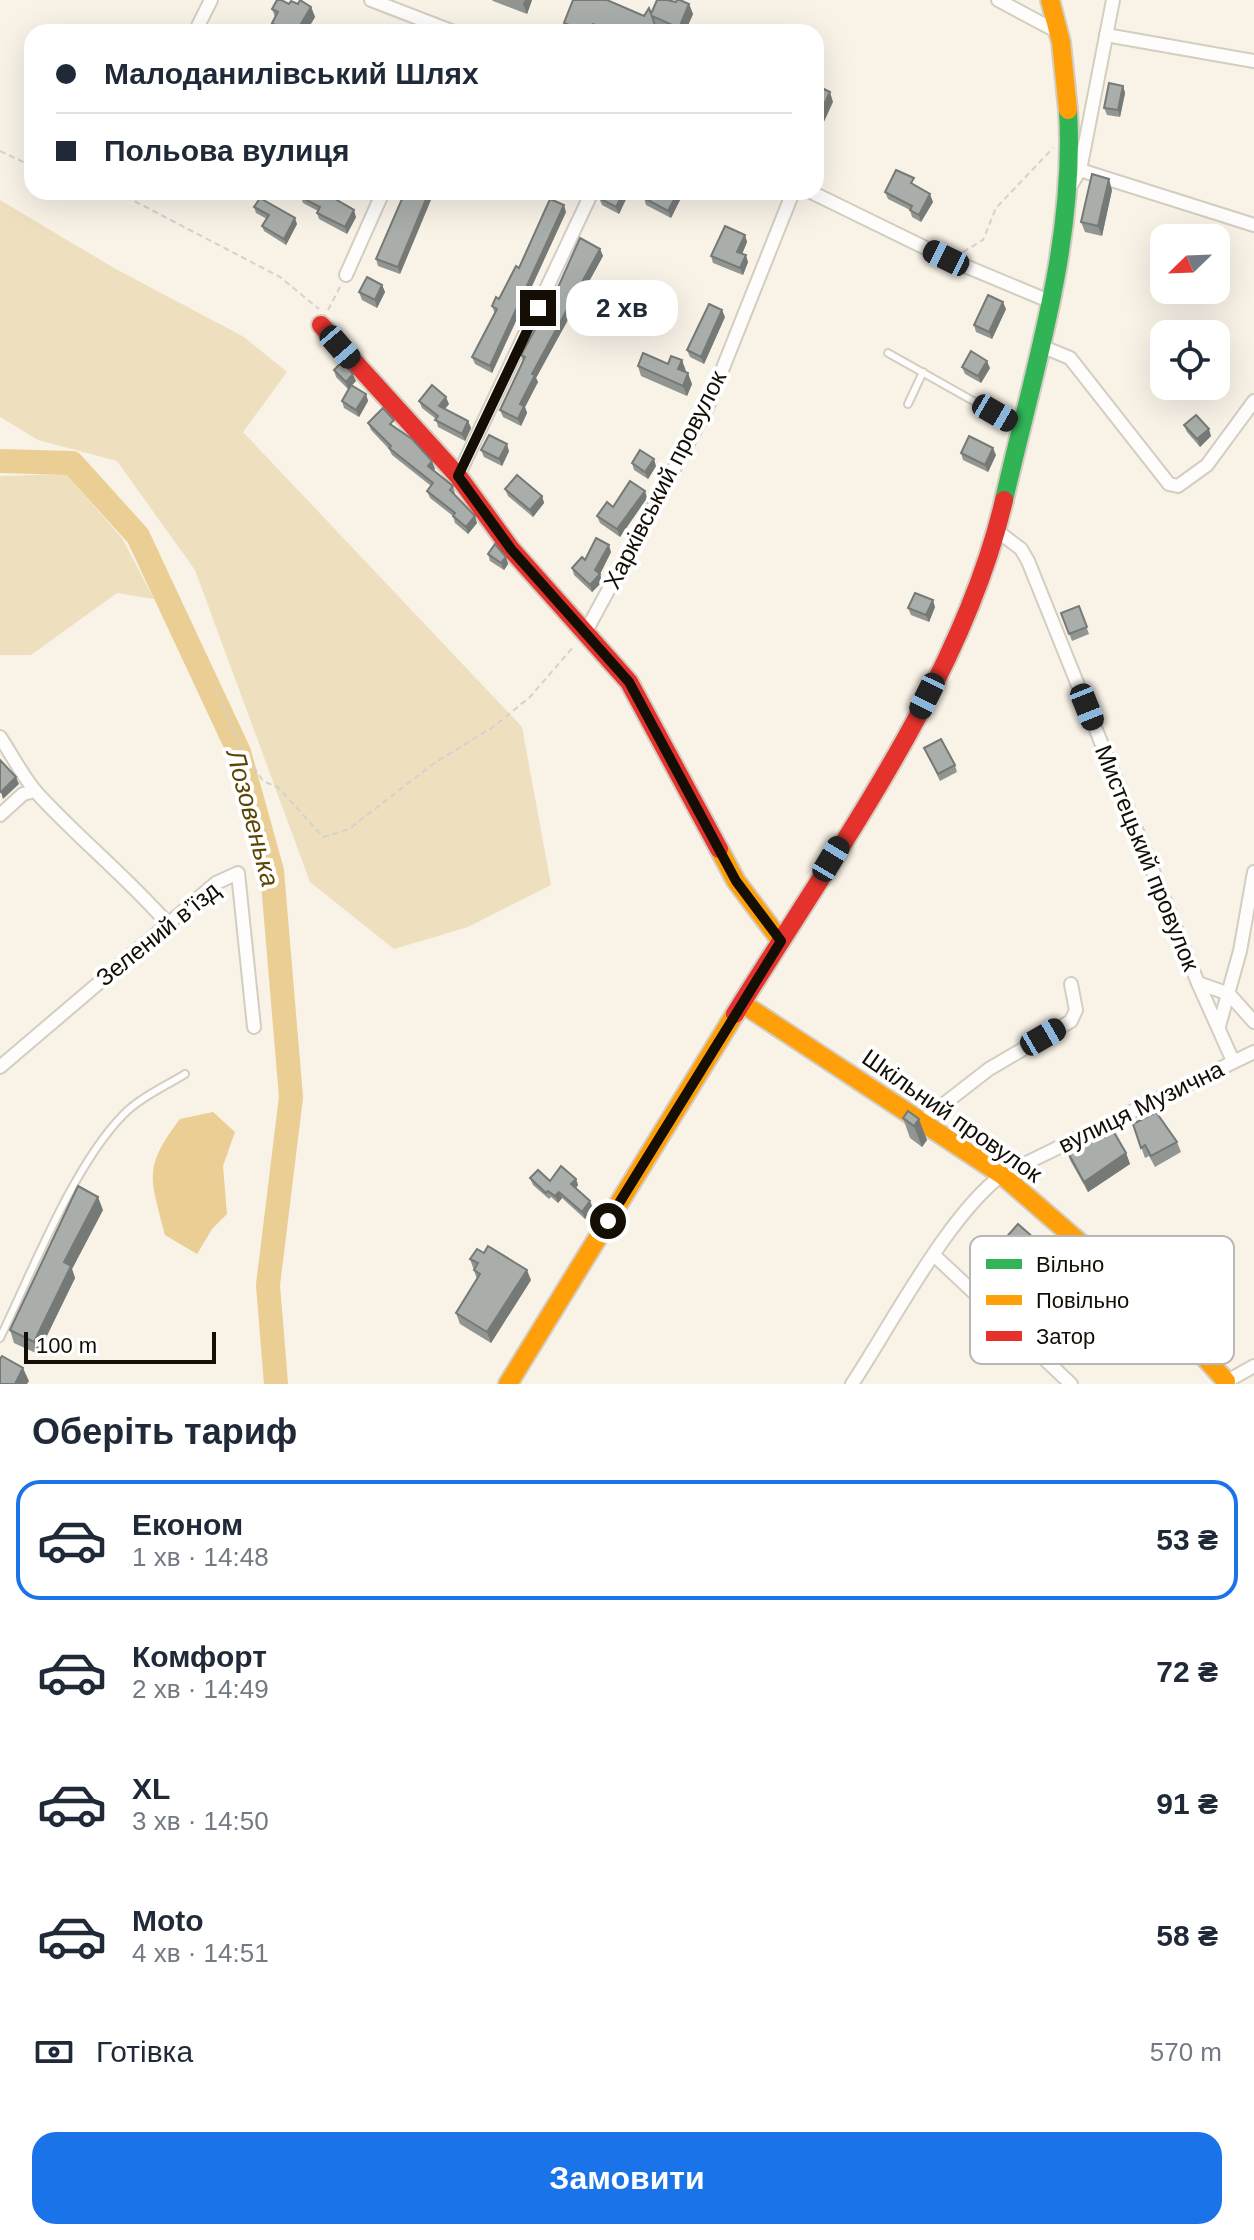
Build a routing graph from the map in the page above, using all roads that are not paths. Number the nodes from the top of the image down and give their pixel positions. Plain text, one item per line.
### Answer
1 (211, 0) edge
2 (371, 0) edge
3 (998, 0) edge
4 (1113, 0) edge
5 (1053, 12) edge
6 (199, 24) edge
7 (433, 24) edge
8 (1106, 35) junction
9 (1254, 61) edge
10 (1080, 170) junction
11 (1068, 191) junction
12 (824, 198) edge
13 (379, 200) edge
14 (588, 200) edge
15 (790, 200) edge
16 (1254, 225) edge
17 (346, 275) road end
18 (1049, 301) junction
19 (323, 320) road end
20 (1041, 346) junction
21 (888, 353) dead end
22 (923, 372) junction
23 (1254, 401) edge
24 (908, 404) dead end
25 (1019, 426) junction
26 (458, 476) junction
27 (996, 530) junction
28 (585, 633) junction
29 (0, 737) edge
30 (35, 791) junction
31 (0, 815) edge
32 (1254, 872) edge
33 (168, 924) junction
34 (781, 941) junction
35 (1198, 983) junction
36 (1071, 984) dead end
37 (1229, 994) junction
38 (743, 1004) junction
39 (1254, 1022) edge
40 (1219, 1026) junction
41 (254, 1027) dead end
42 (1254, 1052) edge
43 (1233, 1061) junction
44 (0, 1067) edge
45 (185, 1074) dead end
46 (922, 1121) junction
47 (1002, 1175) junction
48 (1072, 1236) edge
49 (935, 1256) junction
50 (970, 1289) edge
51 (0, 1338) edge
52 (1050, 1364) edge
53 (1208, 1364) edge
54 (1254, 1366) edge
55 (1224, 1383) edge
56 (508, 1384) edge
57 (852, 1384) edge
58 (1071, 1384) edge

1 - 6 street
2 - 7 street
3 - 5 street
4 - 8 street
5 - 11 main road
8 - 9 street
8 - 10 street
10 - 11 street
10 - 16 street
11 - 18 main road
12 - 18 street
13 - 17 street
14 - 26 street
15 - 28 street, Харківський провулок
18 - 20 main road
19 - 26 main road
20 - 23 street
20 - 25 main road
21 - 22 lane
22 - 24 lane
22 - 25 lane
25 - 27 main road
26 - 28 main road
27 - 34 main road
27 - 35 street, Мистецький провулок
28 - 34 main road
29 - 30 street
30 - 31 street
30 - 33 street
32 - 37 street
33 - 41 street, Зелений в’їзд
33 - 44 street, Зелений в’їзд
34 - 38 main road
35 - 37 street
35 - 40 street, Мистецький провулок
36 - 46 street
37 - 39 street
37 - 40 street
38 - 46 main road, Шкільний провулок
38 - 56 main road
40 - 43 street, Мистецький провулок
42 - 43 street, вулиця Музична
43 - 47 street, вулиця Музична
45 - 51 lane
46 - 47 main road, Шкільний провулок
47 - 48 main road, Шкільний провулок
47 - 49 street, вулиця Музична
49 - 50 street
49 - 57 street, вулиця Музична
52 - 58 street
53 - 55 main road, Шкільний провулок
54 - 55 street

